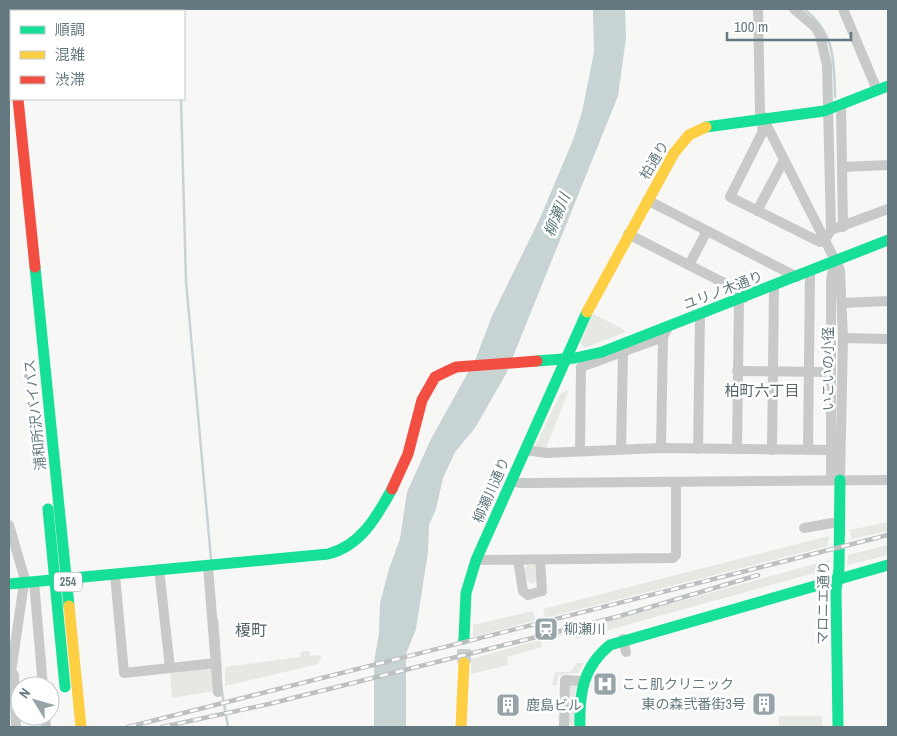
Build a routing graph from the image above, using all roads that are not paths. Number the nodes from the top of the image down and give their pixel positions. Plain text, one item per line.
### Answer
1 (758, 9) edge
2 (794, 9) edge
3 (843, 9) edge
4 (883, 88) edge
5 (18, 100) edge
6 (835, 107) junction
7 (9, 115) edge
8 (763, 119) junction
9 (784, 160) junction
10 (888, 165) edge
11 (842, 167) junction
12 (647, 200) junction
13 (888, 209) edge
14 (757, 211) junction
15 (843, 227) junction
16 (831, 230) junction
17 (707, 231) junction
18 (628, 234) junction
19 (888, 240) edge
20 (824, 241) junction
21 (834, 261) junction
22 (688, 266) junction
23 (810, 272) junction
24 (797, 277) junction
25 (774, 286) junction
26 (741, 299) junction
27 (888, 301) edge
28 (842, 303) junction
29 (700, 315) junction
30 (666, 332) junction
31 (843, 338) junction
32 (888, 339) edge
33 (623, 353) junction
34 (567, 359) junction
35 (737, 371) junction
36 (774, 372) junction
37 (808, 372) junction
38 (831, 372) junction
39 (661, 448) junction
40 (621, 449) junction
41 (698, 449) junction
42 (737, 449) junction
43 (525, 450) junction
44 (772, 450) junction
45 (808, 450) junction
46 (831, 450) junction
47 (580, 451) junction
48 (512, 480) junction
49 (835, 480) junction
50 (888, 480) edge
51 (676, 482) junction
52 (838, 522) junction
53 (9, 525) edge
54 (804, 528) dead end
55 (476, 560) junction
56 (518, 560) junction
57 (540, 560) junction
58 (888, 565) edge
59 (208, 566) junction
60 (159, 569) junction
61 (114, 574) junction
62 (68, 579) junction
63 (54, 580) junction
64 (838, 580) junction
65 (28, 583) junction
66 (9, 584) edge
67 (464, 639) tunnel mouth
68 (623, 639) junction
69 (626, 652) dead end
70 (216, 662) junction
71 (464, 662) tunnel mouth
72 (170, 668) junction
73 (42, 676) edge
74 (582, 681) junction
75 (218, 692) dead end
76 (16, 727) edge
77 (70, 727) edge
78 (81, 727) edge
79 (461, 727) edge
80 (564, 727) edge
81 (580, 727) edge
82 (838, 727) edge

1 - 8 street
2 - 6 street
3 - 4 street
4 - 6 main road, 柏通り
5 - 62 main road, 浦和所沢バイパス / 254
6 - 8 main road, 柏通り
6 - 11 street
6 - 16 street
7 - 63 main road, 浦和所沢バイパス / 254
8 - 9 street, いこいの小径
8 - 12 main road, 柏通り
8 - 14 street
9 - 14 street
9 - 20 street, いこいの小径
10 - 11 street
11 - 15 street
12 - 17 street
12 - 18 main road, 柏通り
13 - 15 street
14 - 20 street
15 - 16 street
16 - 20 street
17 - 22 street
17 - 24 street
18 - 22 street
18 - 34 main road, 柏通り
19 - 21 main road, ユリノ木通り
20 - 21 street, いこいの小径
21 - 23 main road, ユリノ木通り
21 - 28 street, いこいの小径
21 - 38 street
22 - 26 street
23 - 24 main road, ユリノ木通り
23 - 37 street
24 - 25 main road, ユリノ木通り
25 - 26 main road, ユリノ木通り
25 - 36 street
26 - 29 main road, ユリノ木通り
26 - 35 street
27 - 28 street
28 - 31 street, いこいの小径
29 - 30 main road, ユリノ木通り
29 - 41 street
30 - 33 street
30 - 34 main road, ユリノ木通り
30 - 39 street
31 - 32 street
31 - 49 street, いこいの小径
33 - 40 street
33 - 47 street
34 - 43 main road, 柳瀬川通り
34 - 59 main road, ユリノ木通り
35 - 36 street
35 - 42 street
36 - 37 street
36 - 44 street
37 - 38 street
37 - 45 street
38 - 46 street
39 - 40 street
39 - 41 street
40 - 47 street
41 - 42 street
42 - 44 street
43 - 47 street
43 - 48 main road, 柳瀬川通り
44 - 45 street
45 - 46 street
46 - 49 street
48 - 51 street
48 - 55 main road, 柳瀬川通り
49 - 50 street
49 - 51 street
49 - 52 main road, マロニエ通り
51 - 57 street
52 - 54 street
52 - 64 main road, マロニエ通り
53 - 65 street
55 - 56 street
55 - 67 main road, 柳瀬川通り
56 - 57 street
56 - 57 street
58 - 64 main road
59 - 60 main road, ユリノ木通り
59 - 70 street
60 - 61 main road, ユリノ木通り
60 - 72 street
61 - 62 main road, ユリノ木通り
61 - 72 street
62 - 63 main road, ユリノ木通り
62 - 78 main road, 浦和所沢バイパス / 254
63 - 65 main road, ユリノ木通り
63 - 77 main road, 浦和所沢バイパス / 254
64 - 68 main road
64 - 82 main road, マロニエ通り
65 - 66 main road, ユリノ木通り
65 - 73 street
65 - 76 street
68 - 69 street
68 - 74 main road
70 - 72 street
70 - 75 street
71 - 79 main road
74 - 80 street
74 - 81 main road

